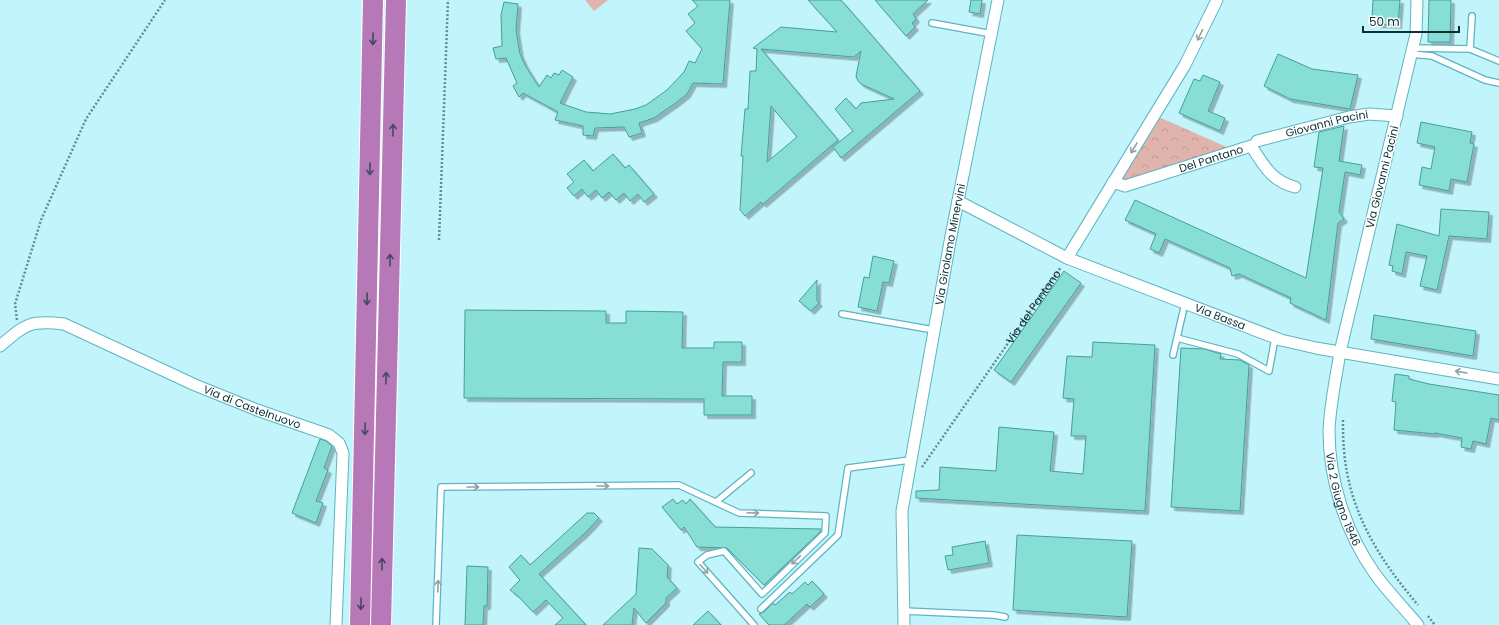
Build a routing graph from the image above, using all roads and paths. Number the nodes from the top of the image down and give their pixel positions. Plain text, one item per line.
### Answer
1 (165, 0) edge
2 (373, 0) edge
3 (396, 0) edge
4 (448, 0) edge
5 (998, 0) edge
6 (1216, 0) edge
7 (1417, 0) edge
8 (1472, 16) dead end
9 (932, 23) dead end
10 (992, 34) junction
11 (1470, 50) junction
12 (1412, 51) junction
13 (1499, 60) edge
14 (1499, 83) edge
15 (1397, 116) junction
16 (1257, 141) dead end
17 (1113, 182) junction
18 (1295, 187) dead end
19 (958, 201) junction
20 (439, 240) dead end
21 (1067, 258) junction
22 (1185, 303) junction
23 (842, 314) dead end
24 (18, 330) junction
25 (934, 330) junction
26 (1177, 338) junction
27 (1275, 338) junction
28 (0, 346) edge
29 (1340, 352) junction
30 (1173, 355) dead end
31 (1499, 379) edge
32 (1343, 418) dead end
33 (910, 460) junction
34 (751, 473) dead end
35 (906, 490) junction
36 (716, 502) junction
37 (1420, 607) dead end
38 (761, 609) dead end
39 (904, 611) junction
40 (1425, 613) dead end
41 (1005, 617) dead end
42 (336, 625) edge
43 (360, 625) edge
44 (382, 625) edge
45 (436, 625) edge
46 (754, 625) edge
47 (904, 625) edge
48 (1418, 625) edge
49 (1435, 625) edge

1 - 24 path
2 -> 43 highway
44 -> 3 highway
4 - 20 path
5 - 10 street, Via Girolamo Minervini
6 -> 17 street, Via del Pantano
7 - 12 street, Via Giovanni Pacini
8 - 11 lane
9 - 10 lane
10 - 19 street, Via Girolamo Minervini
11 - 12 lane
11 - 13 lane
12 - 14 lane
12 - 15 street, Via Giovanni Pacini
15 - 16 street, Giovanni Pacini
15 - 29 street, Via Giovanni Pacini
17 - 18 street, Del Pantano
17 - 21 street, Via del Pantano
19 - 21 street, Via Bassa
19 - 25 street, Via Girolamo Minervini
21 - 22 street, Via Bassa
21 - 35 path, Via del Pantano
22 - 26 lane
22 - 27 street, Via Bassa
23 - 25 lane
24 - 28 street, Via di Castelnuovo
24 - 42 street, Via di Castelnuovo
25 - 33 street, Via Girolamo Minervini
26 - 27 lane
26 - 30 lane
27 - 29 street, Via Bassa
31 -> 29 street, Via Bassa
29 - 48 street, Via 2 Giugno 1946
32 - 37 path
33 - 35 street, Via Girolamo Minervini
33 - 38 lane
34 - 36 lane
35 - 39 street
45 -> 36 lane
36 -> 46 lane
39 - 41 lane
39 - 47 street
40 - 49 path

